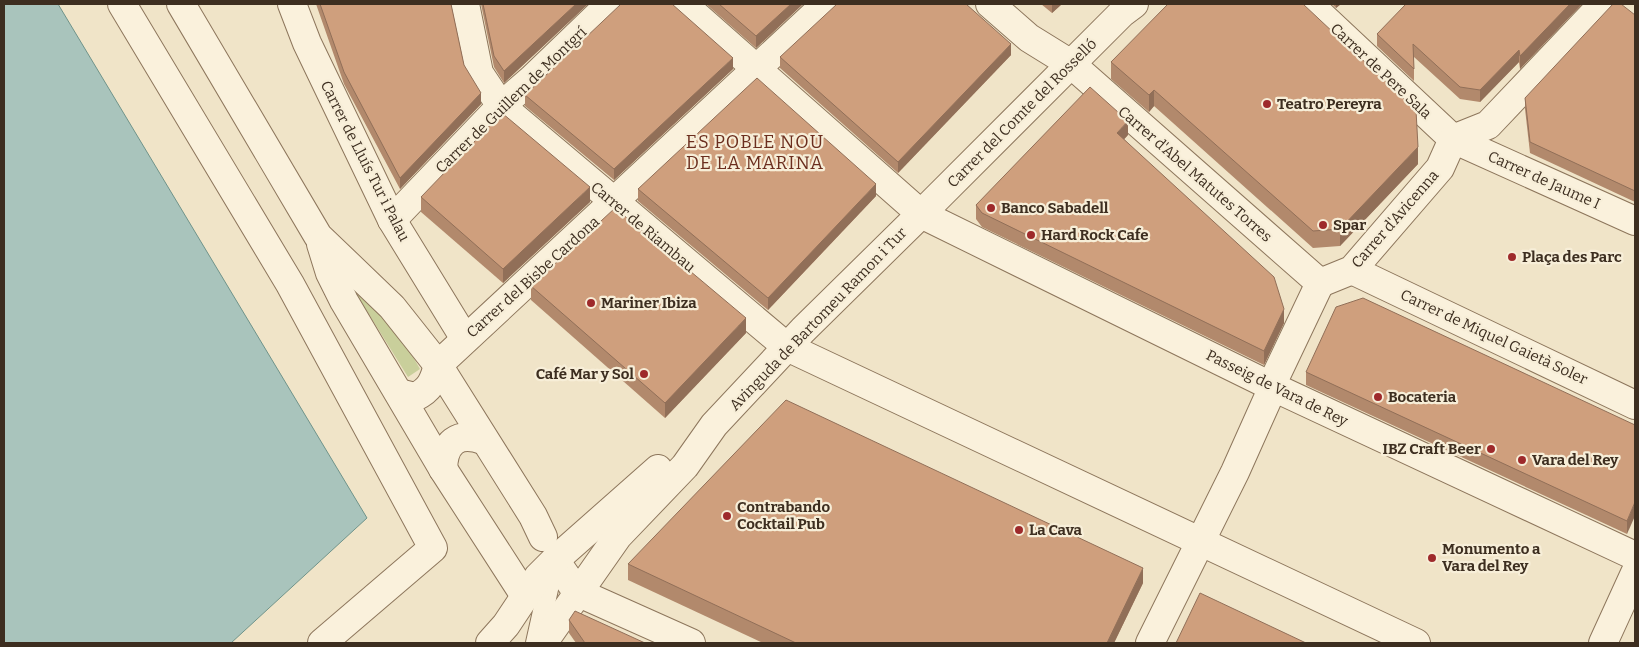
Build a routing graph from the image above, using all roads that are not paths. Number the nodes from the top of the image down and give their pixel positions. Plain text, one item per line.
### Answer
1 (122, 4) edge
2 (181, 4) edge
3 (292, 4) edge
4 (465, 4) edge
5 (610, 4) edge
6 (683, 4) edge
7 (826, 4) edge
8 (990, 4) edge
9 (1309, 4) edge
10 (1603, 4) edge
11 (1128, 7) edge
12 (1071, 64) junction
13 (756, 69) junction
14 (501, 106) junction
15 (1453, 139) junction
16 (614, 204) junction
17 (921, 214) junction
18 (392, 220) junction
19 (1635, 221) edge
20 (318, 236) junction
21 (1352, 270) junction
22 (1320, 284) junction
23 (465, 339) junction
24 (787, 347) junction
25 (438, 365) junction
26 (1271, 386) junction
27 (399, 393) junction
28 (1635, 404) edge
29 (714, 425) junction
30 (483, 440) junction
31 (443, 469) junction
32 (1199, 542) junction
33 (549, 549) junction
34 (1635, 556) edge
35 (1635, 573) edge
36 (577, 592) junction
37 (524, 596) junction
38 (322, 643) edge
39 (490, 643) edge
40 (536, 643) edge
41 (544, 643) edge
42 (691, 643) edge
43 (1150, 643) edge
44 (1416, 643) edge
45 (1603, 643) edge

1 - 38 street
2 - 20 street
3 - 18 street, Carrer de Lluís Tur i Palau
4 - 14 street, Carrer de Riambau
5 - 14 street, Carrer de Guillem de Montgrí
6 - 13 street, Passeig de Vara de Rey
7 - 13 street, Carrer del Bisbe Cardona
8 - 12 street, Carrer d'Abel Matutes Torres
9 - 15 street, Carrer de Pere Sala
10 - 15 street
11 - 12 street, Carrer del Comte del Rosselló
12 - 17 street, Carrer del Comte del Rosselló
12 - 22 street, Carrer d'Abel Matutes Torres
13 - 16 street, Carrer del Bisbe Cardona
13 - 17 street, Passeig de Vara de Rey
14 - 16 street, Carrer de Riambau
14 - 18 street, Carrer de Guillem de Montgrí
15 - 19 street, Carrer de Jaume I
15 - 21 street, Carrer d'Avicenna
16 - 23 street, Carrer del Bisbe Cardona
16 - 24 street, Carrer de Riambau
17 - 24 street, Avinguda de Bartomeu Ramon i Tur
17 - 26 street, Passeig de Vara de Rey
18 - 23 street, Carrer de Lluís Tur i Palau
20 - 25 street
20 - 27 street
21 - 22 street, Carrer d'Avicenna
21 - 28 street, Carrer de Miquel Gaietà Soler
22 - 26 street
23 - 25 street, Carrer del Bisbe Cardona
24 - 29 street, Avinguda de Bartomeu Ramon i Tur
24 - 32 street
25 - 27 street
25 - 30 street
26 - 32 street
26 - 34 street, Passeig de Vara de Rey
27 - 31 street
29 - 33 street, Avinguda de Bartomeu Ramon i Tur
29 - 36 street, Avinguda de Bartomeu Ramon i Tur
30 - 31 street
30 - 33 street
31 - 37 street
32 - 43 street
32 - 44 street
33 - 36 street
33 - 37 street, Avinguda de Bartomeu Ramon i Tur
33 - 40 lane
35 - 45 street
36 - 41 street, Avinguda de Bartomeu Ramon i Tur
36 - 42 street
37 - 39 street, Avinguda de Bartomeu Ramon i Tur

